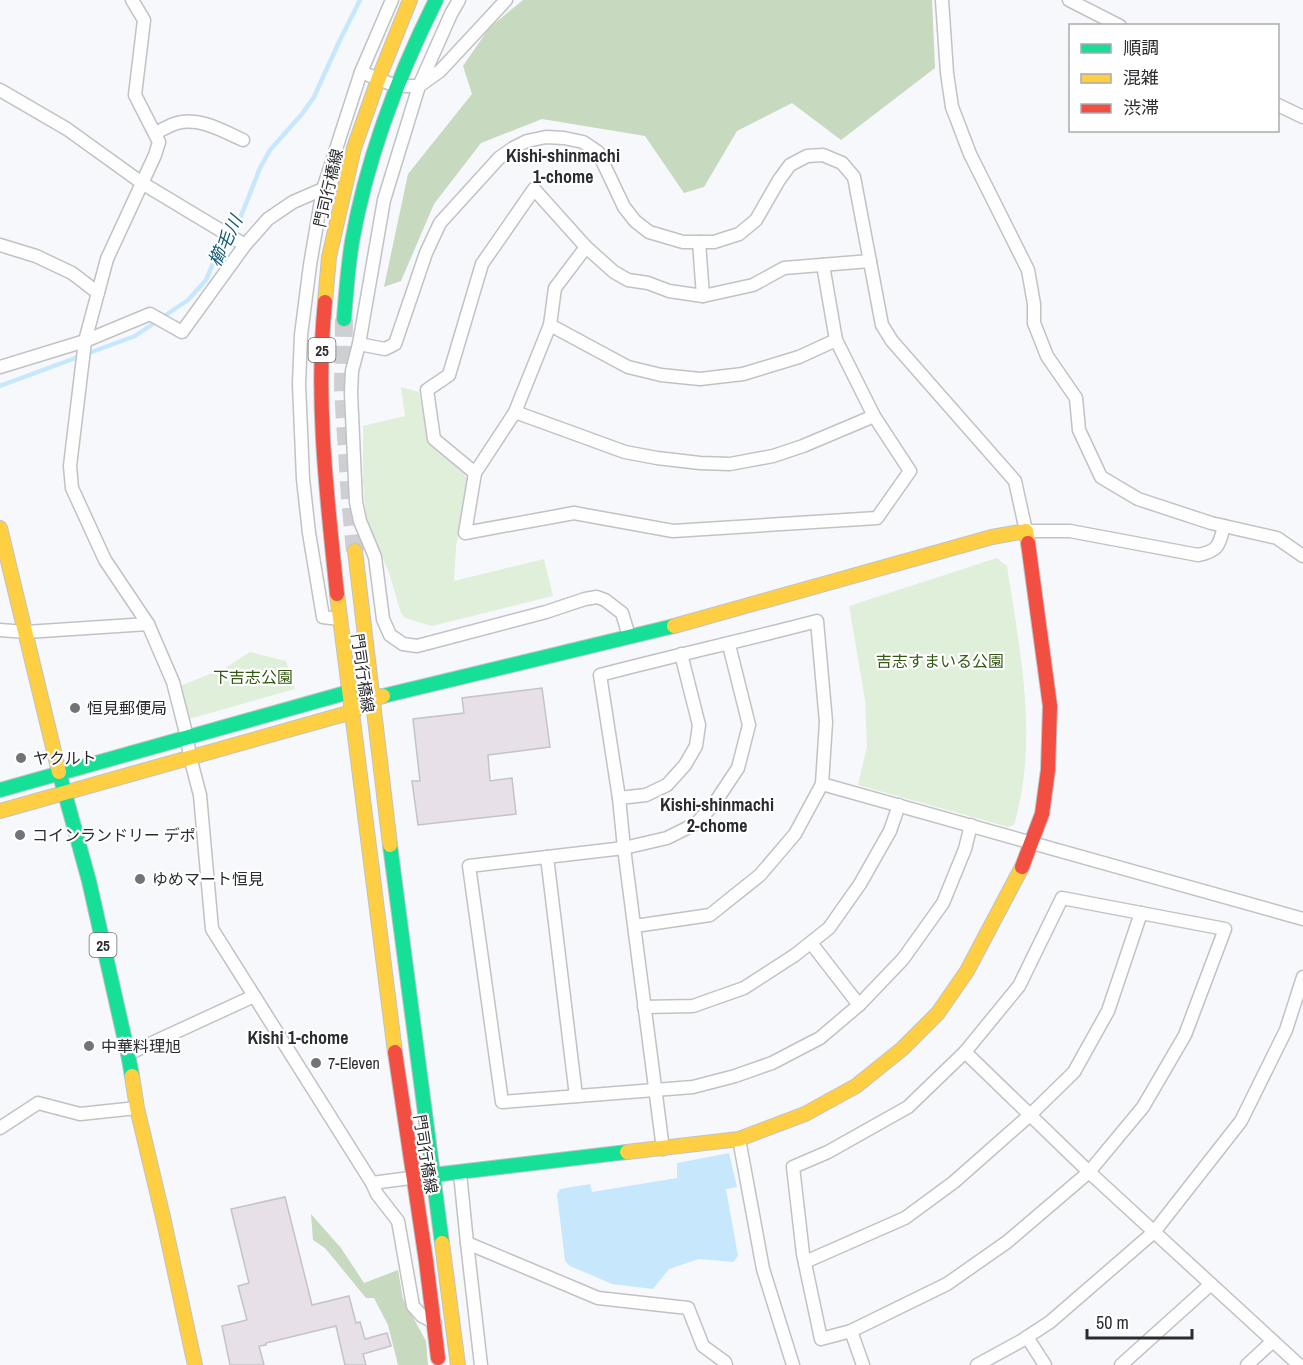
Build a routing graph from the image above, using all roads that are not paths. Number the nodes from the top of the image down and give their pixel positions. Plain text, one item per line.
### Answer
1 (132, 0) edge
2 (392, 0) edge
3 (410, 0) edge
4 (436, 0) edge
5 (459, 0) edge
6 (506, 0) edge
7 (942, 0) edge
8 (1069, 0) edge
9 (1116, 24) edge
10 (361, 72) junction
11 (378, 80) junction
12 (396, 86) junction
13 (419, 86) junction
14 (0, 90) edge
15 (1279, 105) edge
16 (1303, 117) edge
17 (154, 133) junction
18 (243, 140) dead end
19 (142, 183) junction
20 (323, 189) junction
21 (699, 242) junction
22 (0, 245) edge
23 (245, 245) junction
24 (586, 247) junction
25 (870, 261) junction
26 (823, 265) junction
27 (98, 293) junction
28 (702, 296) junction
29 (344, 319) tunnel mouth
30 (550, 325) junction
31 (836, 340) junction
32 (85, 341) junction
33 (359, 344) junction
34 (0, 367) edge
35 (515, 412) junction
36 (874, 417) junction
37 (474, 473) junction
38 (1224, 526) junction
39 (0, 528) edge
40 (1026, 531) junction
41 (355, 551) tunnel mouth
42 (1303, 556) edge
43 (339, 619) junction
44 (148, 624) junction
45 (0, 630) edge
46 (26, 632) junction
47 (629, 636) junction
48 (729, 645) junction
49 (681, 654) junction
50 (349, 692) junction
51 (373, 699) junction
52 (352, 712) junction
53 (187, 737) junction
54 (190, 756) junction
55 (59, 774) junction
56 (822, 784) junction
57 (0, 790) edge
58 (64, 794) junction
59 (619, 798) junction
60 (899, 805) junction
61 (0, 811) edge
62 (971, 825) junction
63 (1031, 843) junction
64 (624, 848) junction
65 (547, 857) junction
66 (1141, 913) junction
67 (1303, 919) edge
68 (634, 926) junction
69 (811, 943) junction
70 (1303, 977) edge
71 (254, 996) junction
72 (859, 1005) junction
73 (644, 1007) junction
74 (965, 1052) junction
75 (128, 1054) junction
76 (654, 1089) junction
77 (576, 1096) junction
78 (137, 1108) junction
79 (1030, 1114) junction
80 (0, 1128) edge
81 (739, 1139) junction
82 (663, 1149) junction
83 (1089, 1172) junction
84 (460, 1173) junction
85 (433, 1175) junction
86 (413, 1178) junction
87 (372, 1183) junction
88 (1154, 1232) junction
89 (467, 1243) junction
90 (805, 1262) junction
91 (1211, 1284) junction
92 (435, 1323) junction
93 (851, 1331) junction
94 (1027, 1337) junction
95 (1273, 1341) junction
96 (438, 1358) dead end
97 (195, 1365) edge
98 (458, 1365) edge
99 (481, 1365) edge
100 (726, 1365) edge
101 (793, 1365) edge
102 (863, 1365) edge
103 (977, 1365) edge
104 (1046, 1365) edge
105 (1121, 1365) edge
106 (1247, 1365) edge
107 (1299, 1365) edge

1 - 17 street
2 - 10 street
3 - 11 main road, 門司行橋線 / 25
4 - 12 main road, 25
5 - 13 street
6 - 13 street
7 - 38 street
8 - 9 street
10 - 11 street
10 - 20 street
11 - 12 street
11 - 43 main road, 門司行橋線 / 25
12 - 13 street
12 - 29 main road, 25
13 - 33 street
14 - 19 street
15 - 16 street
17 - 18 street
17 - 19 street
19 - 23 street
19 - 27 street
20 - 23 street
20 - 43 street
21 - 25 street
21 - 28 street
21 - 33 street
22 - 27 street
23 - 32 street
24 - 28 street
24 - 30 street
24 - 37 street
25 - 26 street
25 - 40 street
26 - 28 street
26 - 31 street
27 - 32 street
30 - 31 street
30 - 35 street
31 - 36 street
32 - 34 street
32 - 44 street
33 - 47 street
35 - 36 street
35 - 37 street
36 - 37 street
38 - 40 street
38 - 42 street
39 - 46 main road, 25
40 - 47 main road
40 - 63 main road
41 - 51 main road, 門司行橋線
43 - 50 main road, 門司行橋線 / 25
44 - 46 street
44 - 53 street
45 - 46 street
46 - 55 main road, 25
47 - 51 main road
48 - 49 street
48 - 56 street
48 - 64 street
49 - 59 street
49 - 59 street
50 - 51 main road
50 - 52 main road, 門司行橋線 / 25
50 - 53 main road
51 - 52 main road
51 - 85 main road, 門司行橋線
52 - 54 main road
52 - 86 main road, 門司行橋線 / 25
53 - 54 street
53 - 55 main road
54 - 58 main road
54 - 71 street
55 - 57 main road
55 - 58 main road, 25
56 - 60 street
56 - 68 street
58 - 61 main road
58 - 75 main road, 25
59 - 64 street
60 - 62 street
60 - 69 street
62 - 63 street
62 - 72 street
63 - 67 street
63 - 81 main road
64 - 65 street
64 - 68 street
65 - 77 street
65 - 77 street
66 - 74 street
66 - 79 street
66 - 83 street
68 - 73 street
69 - 72 street
69 - 73 street
70 - 88 street
71 - 75 street
71 - 87 street
72 - 76 street
73 - 76 street
74 - 79 street
74 - 90 street
75 - 78 main road, 25
76 - 77 street
76 - 82 street
78 - 80 street
78 - 97 main road, 25
79 - 83 street
79 - 90 street
81 - 82 main road
81 - 101 street
82 - 84 main road
83 - 88 street
83 - 93 street
84 - 85 main road
84 - 89 street
85 - 86 street
85 - 98 main road, 門司行橋線
86 - 87 street
86 - 92 main road, 門司行橋線 / 25
87 - 92 street
88 - 91 street
88 - 94 street
89 - 99 street
89 - 100 street
90 - 93 street
91 - 95 street
91 - 105 street
92 - 96 main road, 門司行橋線 / 25
93 - 102 street
94 - 103 street
94 - 104 street
95 - 106 street
95 - 107 street

